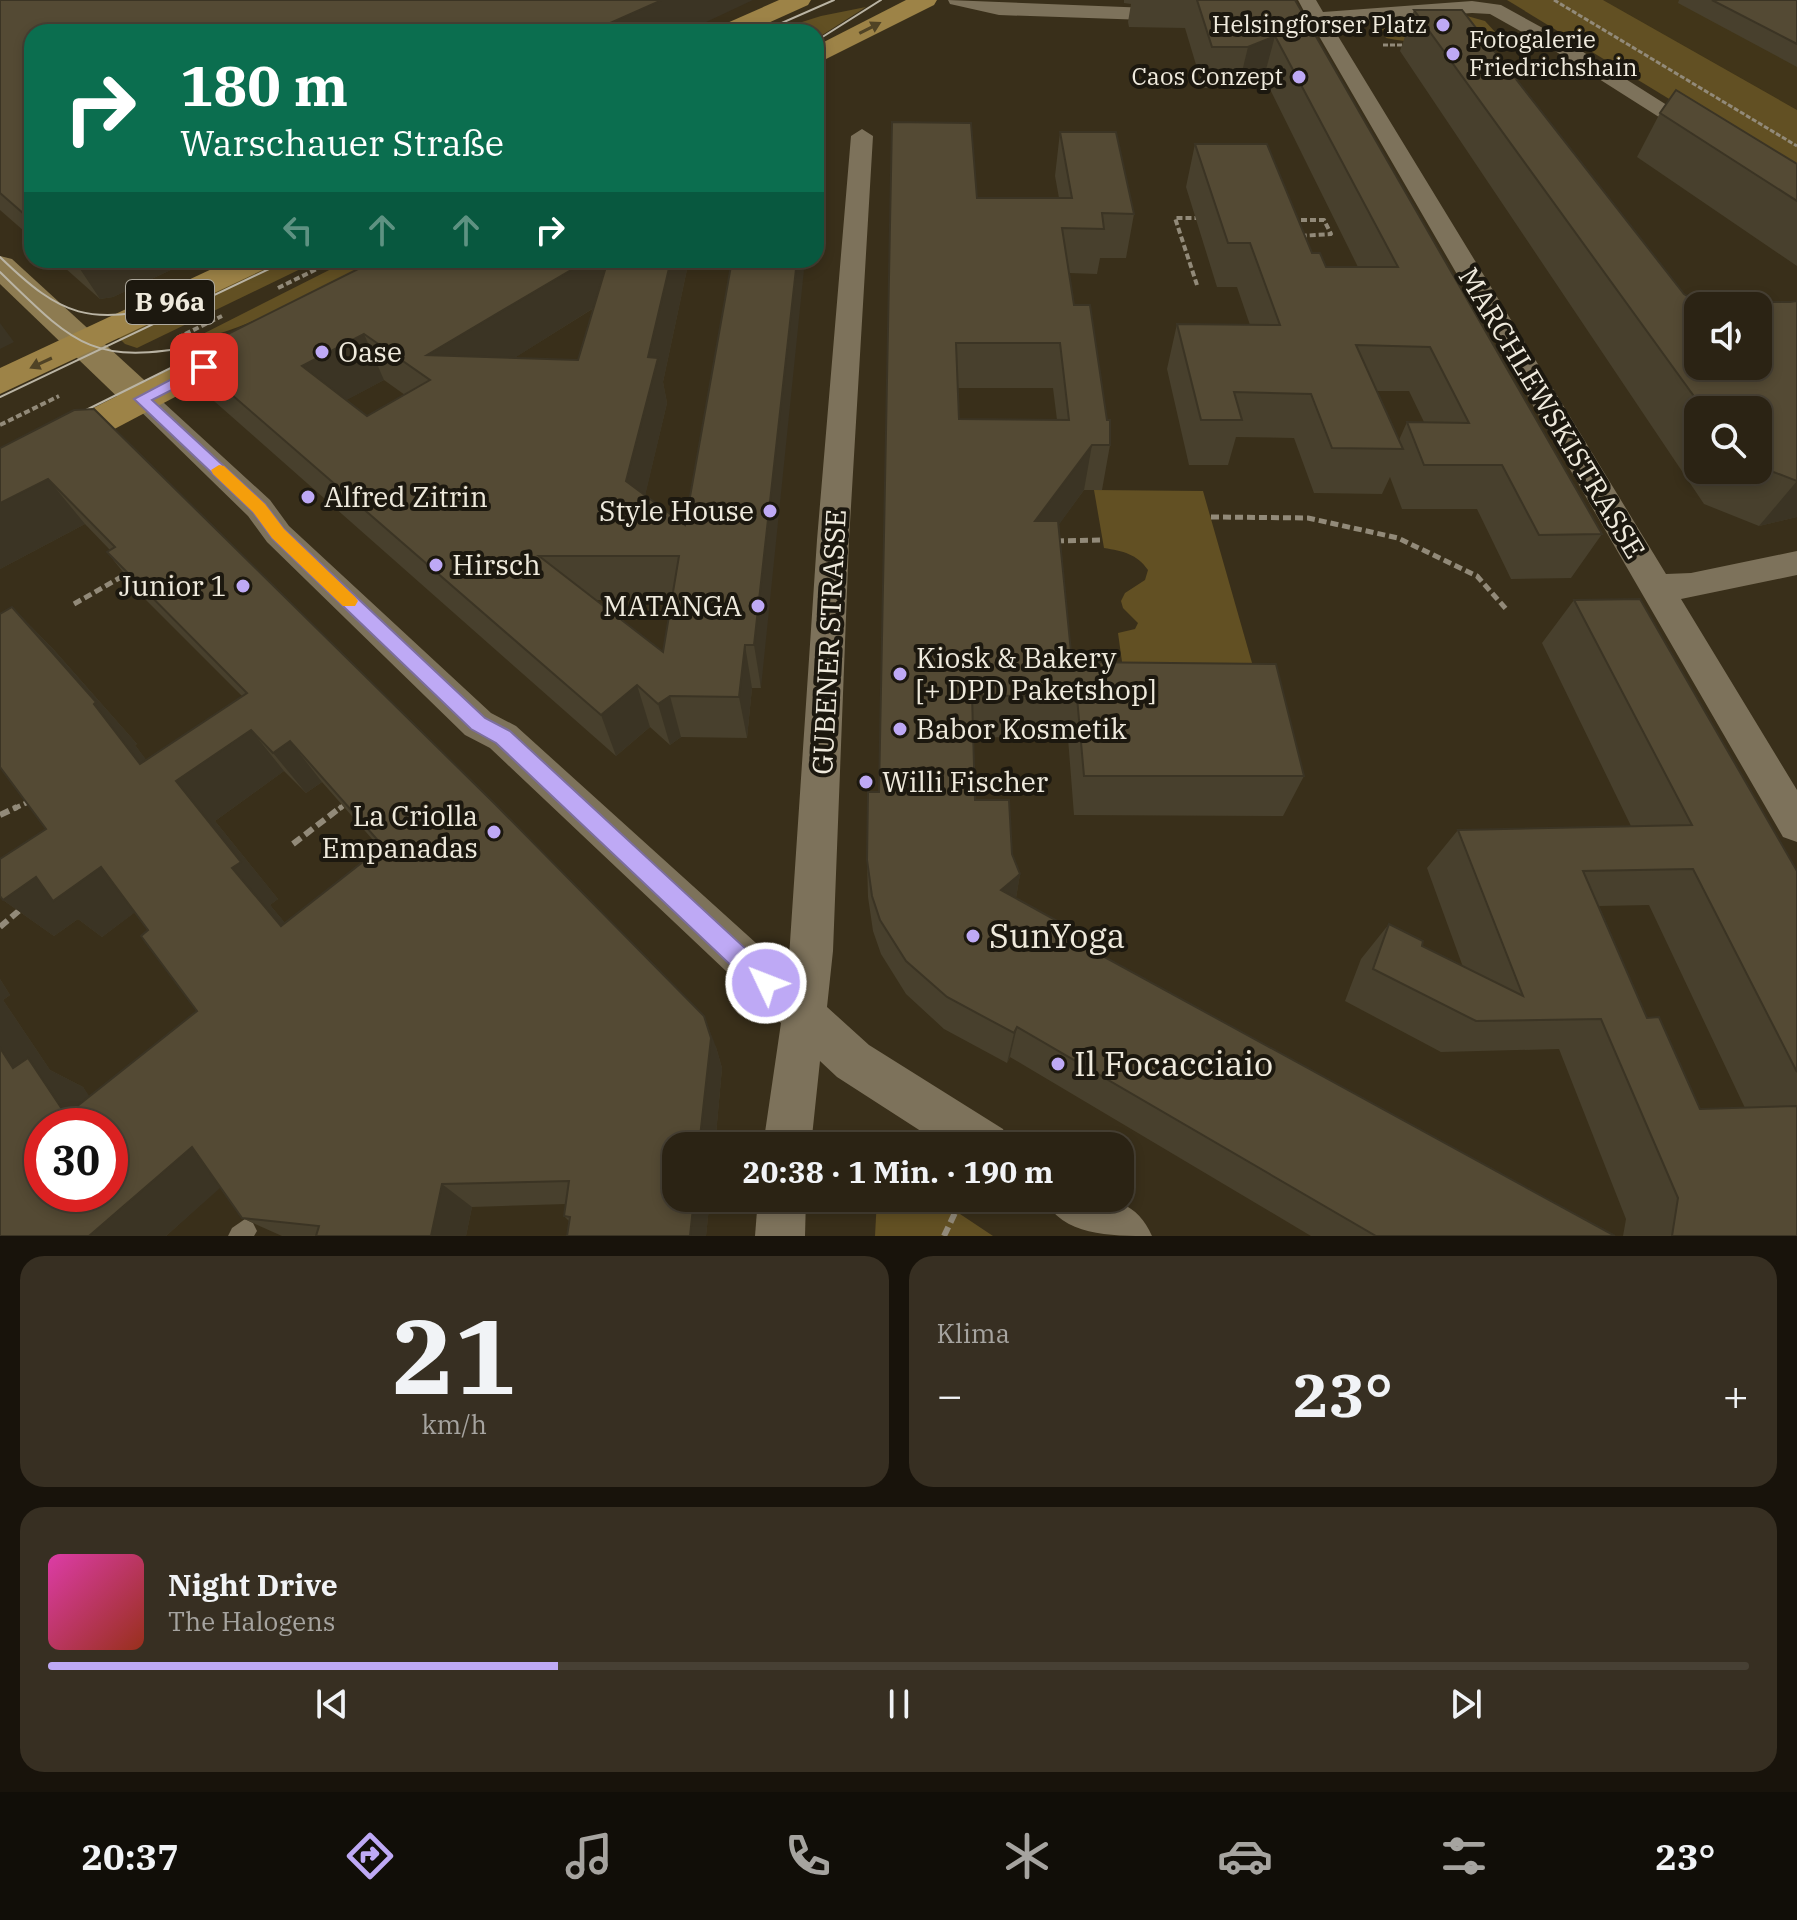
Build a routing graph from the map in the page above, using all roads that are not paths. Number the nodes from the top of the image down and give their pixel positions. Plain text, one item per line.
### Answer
1 (799, 0) edge
2 (925, 0) edge
3 (957, 0) edge
4 (1026, 5) edge
5 (1308, 6) edge
6 (1196, 15) dead end
7 (1280, 18) edge
8 (745, 24) edge
9 (824, 52) edge
10 (862, 136) dead end
11 (1716, 144) edge
12 (0, 266) edge
13 (240, 268) edge
14 (275, 331) edge
15 (82, 343) junction
16 (0, 382) edge
17 (142, 399) junction
18 (0, 472) edge
19 (1797, 563) edge
20 (1656, 587) junction
21 (1797, 825) edge
22 (804, 1018) junction
23 (789, 1132) edge
24 (964, 1132) edge
25 (781, 1212) edge
26 (1089, 1212) edge
27 (780, 1236) edge
28 (1127, 1236) edge

1 - 8 main road
9 -> 2 main road
3 - 4 street
4 - 6 street
5 - 7 street
5 - 11 street
5 - 20 street, MARCHLEWSKISTRASSE
10 - 22 street, GUBENER STRASSE
12 - 15 street
13 - 15 main road, B 96a
14 - 17 main road, B 96a
15 -> 16 main road, B 96a
15 - 17 street
17 - 18 main road, B 96a
17 - 22 street
19 - 20 street
20 - 21 street, MARCHLEWSKISTRASSE
22 - 23 street, GUBENER STRASSE
22 - 24 street
25 - 27 street
26 - 28 street

